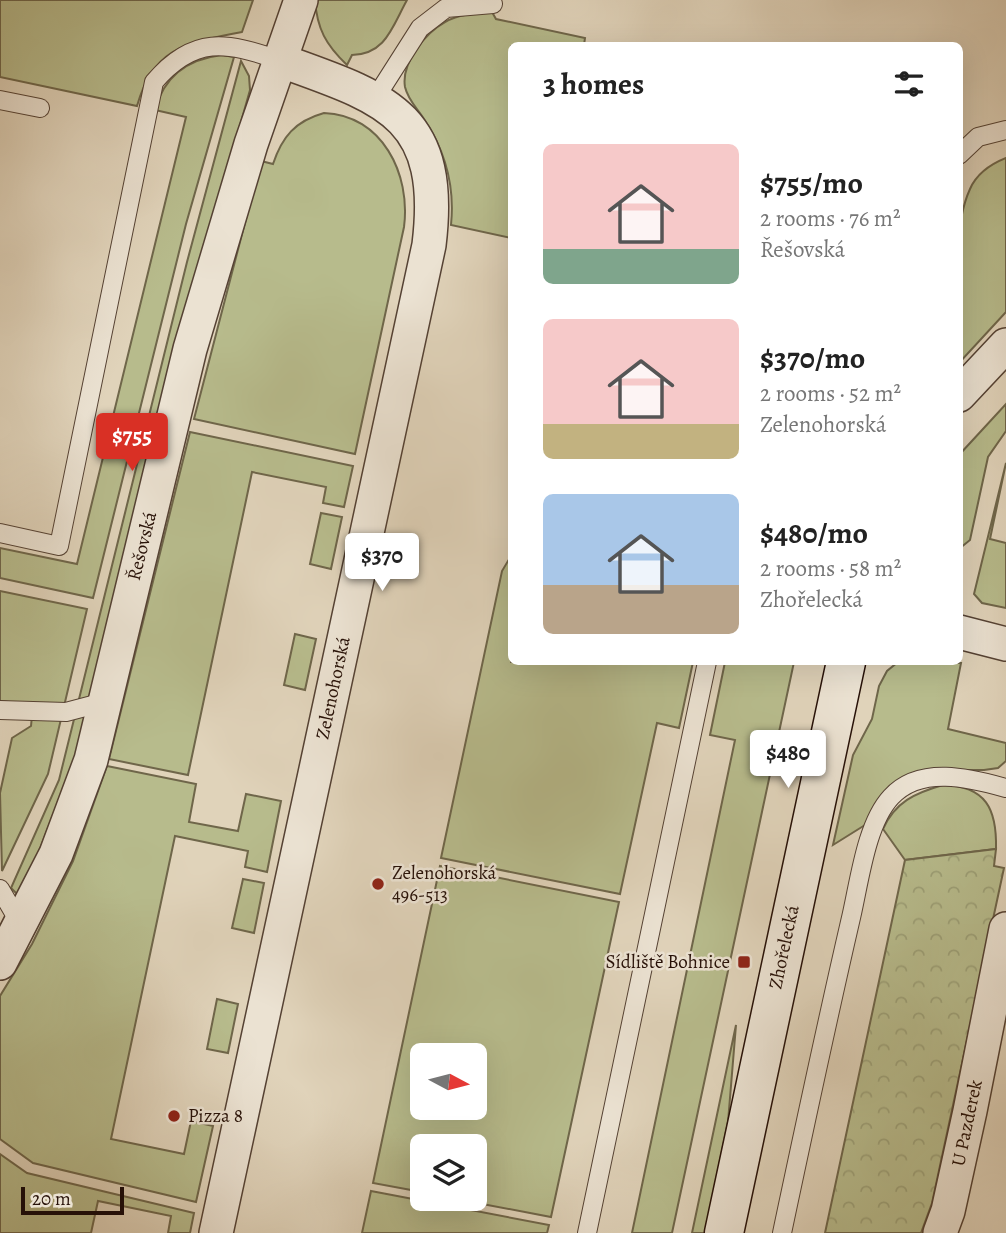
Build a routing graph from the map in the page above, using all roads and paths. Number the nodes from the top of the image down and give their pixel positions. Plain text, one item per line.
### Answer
1 (301, 0) edge
2 (493, 4) dead end
3 (279, 60) junction
4 (376, 97) junction
5 (0, 100) edge
6 (40, 108) dead end
7 (1006, 130) edge
8 (963, 151) edge
9 (1006, 345) edge
10 (963, 391) edge
11 (0, 533) edge
12 (963, 633) edge
13 (1006, 644) edge
14 (706, 665) edge
15 (845, 665) edge
16 (104, 702) junction
17 (0, 710) edge
18 (1006, 788) edge
19 (0, 889) edge
20 (22, 926) junction
21 (1006, 929) edge
22 (0, 963) edge
23 (216, 1233) edge
24 (587, 1233) edge
25 (724, 1233) edge
26 (782, 1233) edge
27 (940, 1233) edge

1 - 3 street, Řešovská
2 - 4 lane
3 - 4 street, Zelenohorská
3 - 11 lane
3 - 16 street, Řešovská
4 - 23 street, Zelenohorská
5 - 6 lane
7 - 8 lane
9 - 10 street
12 - 13 street
14 - 24 lane
15 - 25 street, Zhořelecká
16 - 17 lane
16 - 20 street, Řešovská
18 - 26 lane
19 - 20 lane
20 - 22 street, Řešovská
21 - 27 street, U Pazderek

